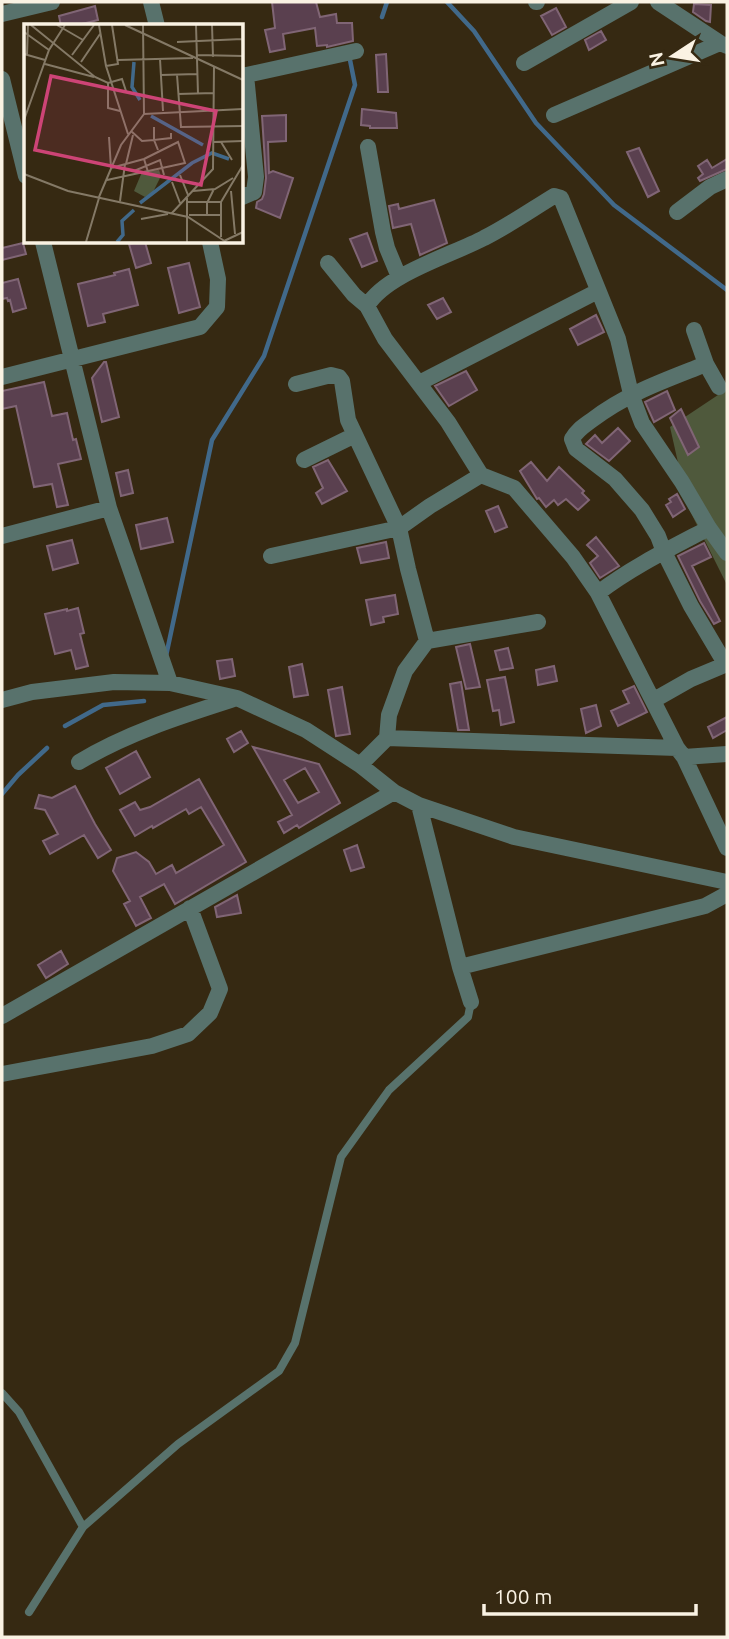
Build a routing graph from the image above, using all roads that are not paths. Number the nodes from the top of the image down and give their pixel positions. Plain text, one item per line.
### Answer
1 (52, 2) edge
2 (151, 2) edge
3 (631, 2) edge
4 (658, 2) edge
5 (2, 14) edge
6 (156, 24) edge
7 (724, 44) edge
8 (356, 51) dead end
9 (524, 63) dead end
10 (244, 76) edge
11 (2, 79) edge
12 (554, 115) dead end
13 (368, 146) dead end
14 (24, 168) edge
15 (727, 179) edge
16 (243, 197) edge
17 (677, 212) dead end
18 (43, 243) edge
19 (210, 243) edge
20 (328, 263) dead end
21 (399, 277) junction
22 (598, 290) junction
23 (367, 306) junction
24 (694, 330) dead end
25 (72, 359) junction
26 (706, 364) junction
27 (2, 377) edge
28 (296, 383) dead end
29 (419, 383) junction
30 (719, 387) dead end
31 (631, 394) junction
32 (355, 435) junction
33 (304, 460) dead end
34 (481, 475) junction
35 (109, 508) junction
36 (399, 528) junction
37 (709, 528) junction
38 (2, 536) edge
39 (663, 552) junction
40 (727, 553) edge
41 (271, 556) dead end
42 (598, 593) junction
43 (538, 622) dead end
44 (427, 640) junction
45 (727, 664) edge
46 (170, 683) junction
47 (237, 698) junction
48 (2, 700) edge
49 (654, 700) junction
50 (387, 738) junction
51 (681, 753) junction
52 (727, 754) edge
53 (79, 762) dead end
54 (360, 765) junction
55 (394, 792) junction
56 (419, 805) junction
57 (727, 848) edge
58 (727, 881) edge
59 (727, 894) edge
60 (190, 908) junction
61 (460, 967) junction
62 (471, 1002) joint
63 (2, 1016) edge
64 (2, 1074) edge
65 (2, 1393) edge
66 (82, 1527) junction
67 (29, 1612) dead end

1 - 5 street
2 - 6 street
3 - 9 street
4 - 7 street
7 - 12 street
8 - 10 street
10 - 16 street
11 - 14 street
13 - 21 street
15 - 17 street
18 - 25 street
19 - 25 street
20 - 23 street
21 - 22 street
21 - 23 street
22 - 29 street
22 - 31 street
23 - 29 street
24 - 26 street
25 - 27 street
25 - 35 street
26 - 30 street
26 - 31 street
28 - 32 street
29 - 34 street
31 - 37 street
31 - 39 street
32 - 33 street
32 - 36 street
34 - 36 street
34 - 42 street
35 - 38 street
35 - 46 street
36 - 41 street
36 - 44 street
37 - 39 street
37 - 40 street
39 - 42 street
39 - 45 street
42 - 49 street
43 - 44 street
44 - 50 street
45 - 49 street
46 - 47 street
46 - 48 street
47 - 53 street
47 - 54 street
49 - 51 street
50 - 51 street
50 - 54 street
51 - 52 street
51 - 57 street
54 - 55 street
55 - 56 street
55 - 60 street
56 - 58 street
56 - 61 street
59 - 61 street
60 - 63 street
60 - 64 street
61 - 62 street
62 - 66 lane
65 - 66 lane
66 - 67 lane

